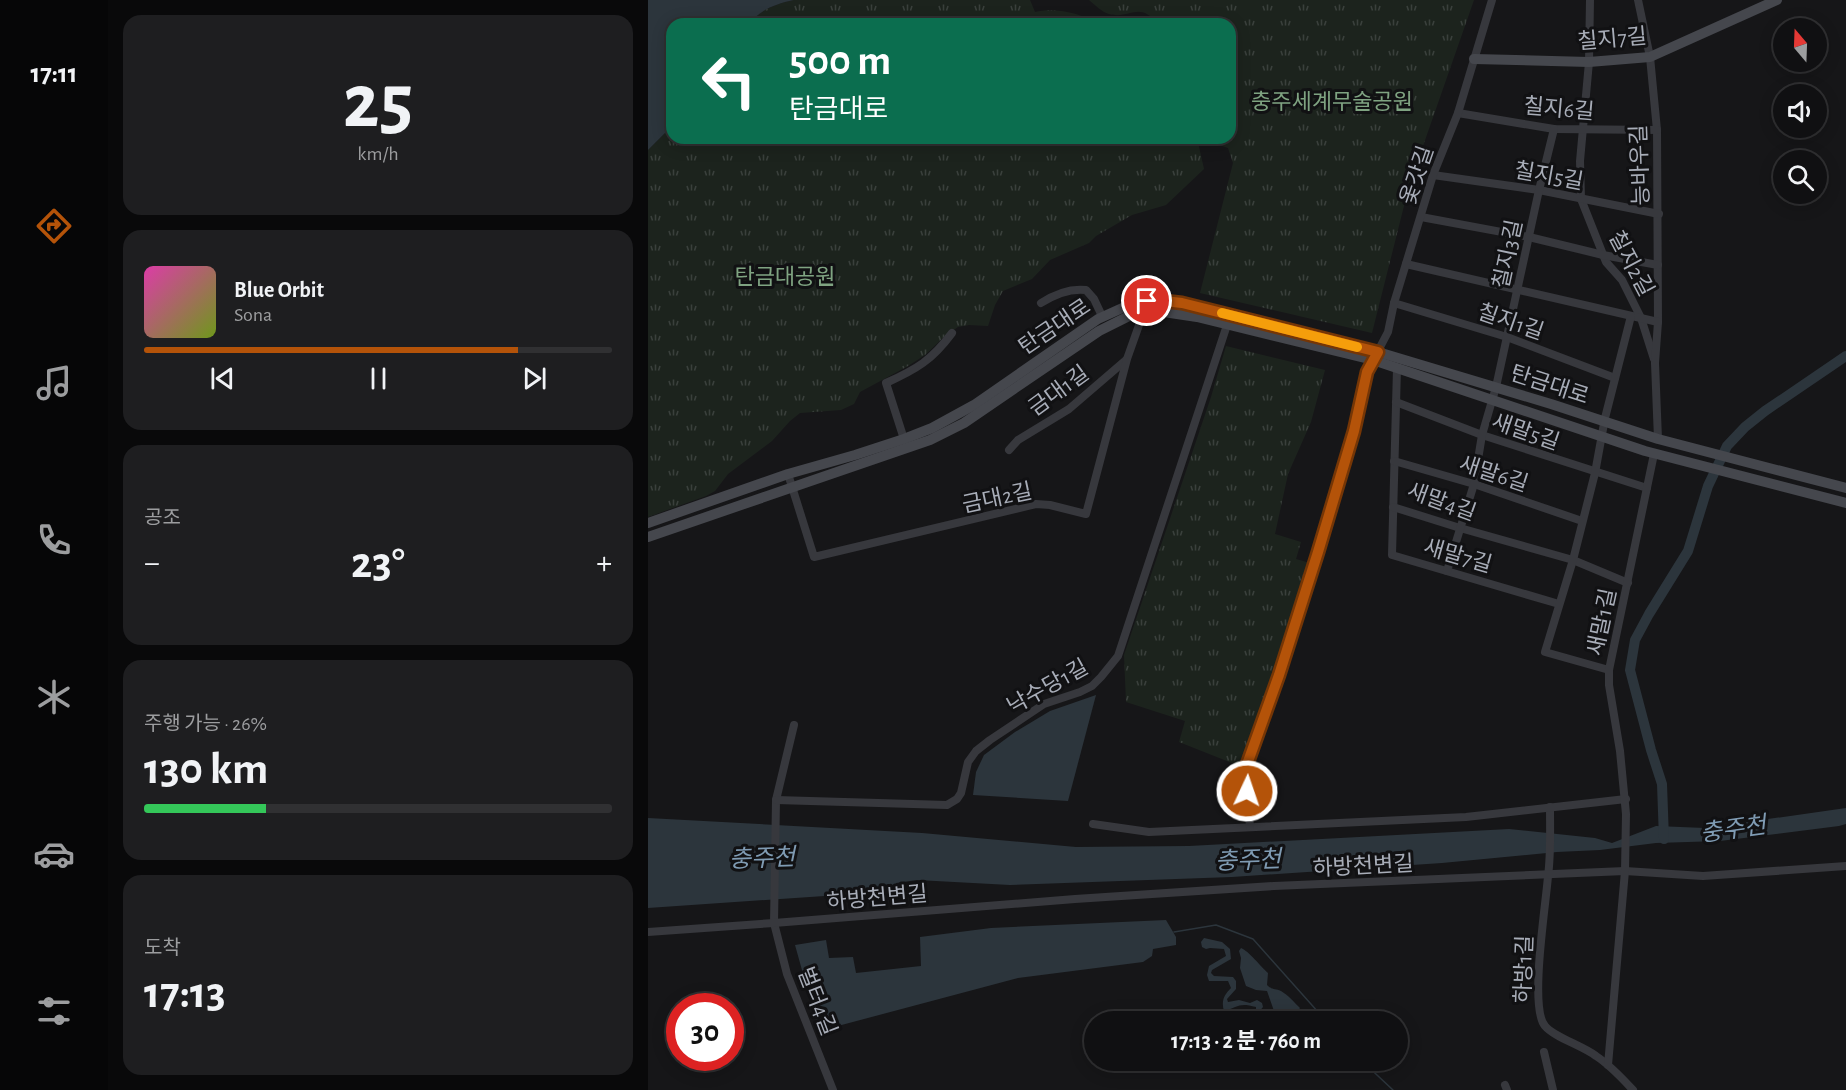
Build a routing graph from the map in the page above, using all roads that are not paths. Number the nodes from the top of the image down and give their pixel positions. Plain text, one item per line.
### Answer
1 (1492, 0) edge
2 (1590, 0) edge
3 (1638, 0) edge
4 (1778, 0) edge
5 (1650, 57) junction
6 (1474, 58) junction
7 (1590, 62) junction
8 (1458, 113) junction
9 (1554, 129) junction
10 (1583, 130) junction
11 (1657, 130) junction
12 (1433, 175) junction
13 (1539, 190) junction
14 (1581, 199) junction
15 (1659, 214) junction
16 (1421, 217) junction
17 (1529, 237) junction
18 (1603, 255) junction
19 (1406, 264) junction
20 (1658, 265) junction
21 (1518, 290) junction
22 (1041, 303) dead end
23 (1394, 303) junction
24 (1144, 311) junction
25 (1102, 316) junction
26 (1631, 316) junction
27 (1641, 318) junction
28 (1228, 320) junction
29 (1658, 322) junction
30 (952, 333) dead end
31 (1507, 337) junction
32 (1376, 356) junction
33 (1127, 359) junction
34 (1655, 363) junction
35 (1397, 368) junction
36 (1615, 378) junction
37 (1496, 387) junction
38 (1493, 400) junction
39 (1396, 402) junction
40 (1604, 422) junction
41 (1482, 435) junction
42 (1601, 436) junction
43 (904, 439) junction
44 (1658, 439) junction
45 (1009, 450) dead end
46 (1654, 454) junction
47 (1394, 461) junction
48 (1595, 472) junction
49 (788, 474) junction
50 (1474, 484) junction
51 (792, 486) junction
52 (1647, 488) junction
53 (1846, 488) edge
54 (1846, 503) edge
55 (1393, 507) junction
56 (1582, 521) junction
57 (648, 523) edge
58 (1460, 528) junction
59 (648, 537) edge
60 (1573, 560) junction
61 (1447, 570) junction
62 (1628, 583) junction
63 (1559, 604) junction
64 (1609, 670) junction
65 (794, 725) dead end
66 (1626, 799) junction
67 (776, 804) junction
68 (1550, 807) junction
69 (1093, 824) dead end
70 (1250, 827) junction
71 (1846, 866) edge
72 (1625, 871) junction
73 (1549, 874) junction
74 (774, 923) junction
75 (648, 932) edge
76 (1544, 1052) dead end
77 (1608, 1065) junction
78 (833, 1090) edge
79 (1553, 1090) edge
80 (1633, 1090) edge

1 - 6 street, 옻갓길
2 - 7 street, 칠지2길
3 - 5 street, 능바우길
4 - 5 main road, 칠지7길
5 - 7 main road, 칠지7길
5 - 11 street, 능바우길
6 - 7 main road, 칠지7길
6 - 8 street, 옻갓길
7 - 10 street, 칠지2길
8 - 9 street, 칠지6길
8 - 12 street, 옻갓길
9 - 10 street, 칠지6길
9 - 13 street, 칠지3길
10 - 11 street, 칠지6길
10 - 14 street, 칠지2길
11 - 15 street, 능바우길
12 - 13 street, 칠지5길
12 - 16 street, 옻갓길
13 - 14 street, 칠지5길
13 - 17 street, 칠지3길
14 - 15 street, 칠지5길
14 - 18 street, 칠지2길
15 - 20 street, 능바우길
16 - 17 street
16 - 19 street, 옻갓길
17 - 18 street
17 - 21 street, 칠지3길
18 - 20 street
18 - 27 street, 칠지2길
19 - 21 street
19 - 23 street, 옻갓길
20 - 29 street, 능바우길
21 - 26 street
21 - 31 street, 칠지3길
22 - 25 street
23 - 31 street, 칠지1길
23 - 32 street, 옻갓길
24 - 28 main road, 탄금대로
24 - 33 street, 금대2길
24 - 51 main road, 탄금대로
25 - 28 main road, 탄금대로
25 - 43 main road, 탄금대로
26 - 27 street, 칠지2길
26 - 36 street, 칠지2길
27 - 29 street
27 - 34 street
28 - 32 main road, 탄금대로
28 - 67 street, 낙수당1길
29 - 34 street, 능바우길
30 - 43 street
31 - 36 street, 칠지1길
31 - 37 street, 칠지3길
32 - 35 main road, 탄금대로
32 - 37 main road, 탄금대로
32 - 70 street, 옻갓길
33 - 45 street, 금대1길
33 - 51 street, 금대2길
34 - 44 street, 능바우길
35 - 38 main road, 탄금대로
35 - 39 street, 새말4길
36 - 40 street, 칠지2길
37 - 38 street, 칠지3길
37 - 40 main road, 탄금대로
38 - 41 street, 칠지3길
38 - 42 main road, 탄금대로
39 - 41 street, 새말5길
39 - 47 street, 새말4길
40 - 42 street, 칠지2길
40 - 44 main road, 탄금대로
41 - 48 street, 새말5길
41 - 50 street, 칠지3길
42 - 46 main road, 탄금대로
42 - 48 street, 칠지2길
43 - 49 main road, 탄금대로
44 - 46 main road
44 - 53 main road, 탄금대로
46 - 52 street, 새말1길
46 - 54 main road, 탄금대로
47 - 50 street, 새말6길
47 - 55 street, 새말4길
48 - 52 street, 새말5길
48 - 56 street, 칠지2길
49 - 51 street
49 - 57 main road, 탄금대로
50 - 56 street, 새말6길
50 - 58 street, 칠지3길
51 - 59 main road, 탄금대로
52 - 62 street, 새말1길
55 - 58 street, 새말4길
55 - 61 street, 새말7길
56 - 60 street, 칠지2길
58 - 60 street, 새말4길
58 - 61 street, 칠지3길
60 - 62 street, 새말4길
60 - 63 street, 칠지2길
61 - 63 street, 새말7길
62 - 64 street, 새말1길
63 - 64 street, 칠지2길
64 - 66 street, 새말1길
65 - 67 street, 벌터4길
66 - 68 street
66 - 72 street, 새말1길
67 - 74 street, 벌터4길
68 - 70 street
68 - 73 street
69 - 70 street
71 - 72 street, 하방천변길
72 - 73 street, 하방천변길
72 - 77 street, 새말1길
73 - 74 street, 하방천변길
73 - 77 street, 하방1길
74 - 75 street, 하방천변길
74 - 78 street, 벌터4길
76 - 79 street
77 - 80 street, 하방1길

